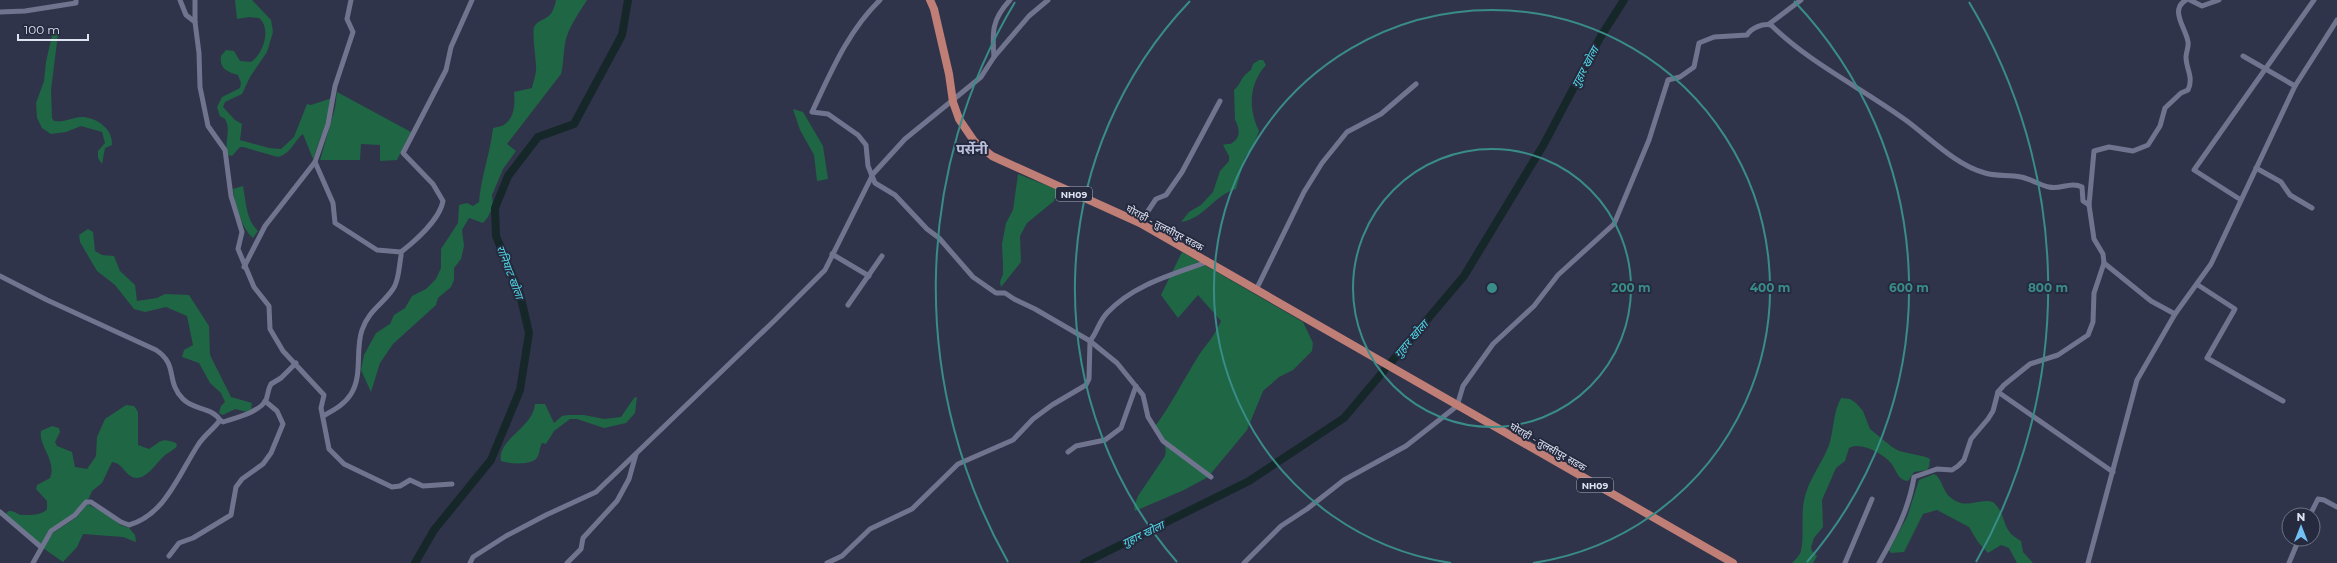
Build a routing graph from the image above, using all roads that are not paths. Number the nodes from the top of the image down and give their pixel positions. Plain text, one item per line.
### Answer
1 (76, 0) edge
2 (180, 0) edge
3 (195, 0) edge
4 (351, 0) edge
5 (472, 0) edge
6 (880, 0) edge
7 (930, 0) edge
8 (1010, 0) edge
9 (1048, 0) edge
10 (1802, 0) edge
11 (2186, 0) edge
12 (2190, 0) edge
13 (2219, 0) edge
14 (2314, 0) edge
15 (0, 12) edge
16 (2337, 21) edge
17 (195, 22) junction
18 (1769, 24) junction
19 (2243, 56) dead end
20 (994, 57) junction
21 (2266, 69) junction
22 (1416, 84) dead end
23 (2295, 86) junction
24 (1220, 101) dead end
25 (953, 102) junction
26 (315, 162) junction
27 (2256, 168) junction
28 (873, 174) junction
29 (2241, 200) junction
30 (2089, 205) junction
31 (2312, 208) dead end
32 (1140, 224) junction
33 (401, 252) junction
34 (832, 254) junction
35 (882, 256) dead end
36 (1207, 262) junction
37 (2104, 263) junction
38 (244, 267) junction
39 (0, 276) edge
40 (869, 276) junction
41 (2198, 285) junction
42 (1256, 290) junction
43 (848, 305) dead end
44 (2175, 314) junction
45 (1090, 341) junction
46 (296, 363) junction
47 (1136, 386) junction
48 (1998, 392) junction
49 (2283, 400) dead end
50 (265, 401) junction
51 (1457, 406) junction
52 (323, 416) junction
53 (220, 420) junction
54 (1068, 452) dead end
55 (636, 453) junction
56 (2113, 472) junction
57 (1211, 477) dead end
58 (452, 484) dead end
59 (1872, 499) dead end
60 (2314, 507) edge
61 (2337, 507) edge
62 (0, 512) edge
63 (41, 547) junction
64 (2296, 547) edge
65 (170, 556) dead end
66 (33, 563) edge
67 (470, 563) edge
68 (567, 563) edge
69 (827, 563) edge
70 (1244, 563) edge
71 (1734, 563) edge
72 (1845, 563) edge
73 (1879, 563) edge
74 (2088, 563) edge
75 (2289, 563) edge

1 - 15 street
2 - 17 street
3 - 17 street
4 - 26 street
5 - 33 street
6 - 28 street
7 - 25 main road, घोराही - तुलसीपुर सडक / NH09
8 - 20 street
9 - 20 street
10 - 18 street
11 - 30 street
12 - 13 street
14 - 21 street
16 - 23 street
17 - 38 street
18 - 30 street
18 - 51 street
19 - 21 street
20 - 25 street
21 - 23 street
21 - 29 street
22 - 42 street
23 - 27 street
24 - 32 street
25 - 28 street
25 - 32 main road, घोराही - तुलसीपुर सडक / NH09
26 - 33 street
26 - 38 street
27 - 29 street
27 - 31 street
28 - 34 street
28 - 45 street
29 - 41 street
30 - 37 street
32 - 36 main road, घोराही - तुलसीपुर सडक / NH09
33 - 52 street
34 - 40 street
34 - 55 street
35 - 40 street
36 - 42 main road, घोराही - तुलसीपुर सडक / NH09
36 - 45 street
37 - 44 street
37 - 48 street
38 - 46 street
39 - 53 street
40 - 43 street
41 - 44 street
41 - 49 street
42 - 51 main road, घोराही - तुलसीपुर सडक / NH09
44 - 56 street
45 - 47 street
45 - 69 street
46 - 50 street
46 - 52 street
47 - 54 street
47 - 57 street
48 - 56 street
48 - 73 street
50 - 53 street
50 - 65 street
51 - 70 street
51 - 71 main road, घोराही - तुलसीपुर सडक / NH09
52 - 58 street
53 - 63 street
55 - 67 street
55 - 68 street
56 - 74 street
59 - 72 street
60 - 61 street
62 - 63 street
63 - 66 street
64 - 75 street

